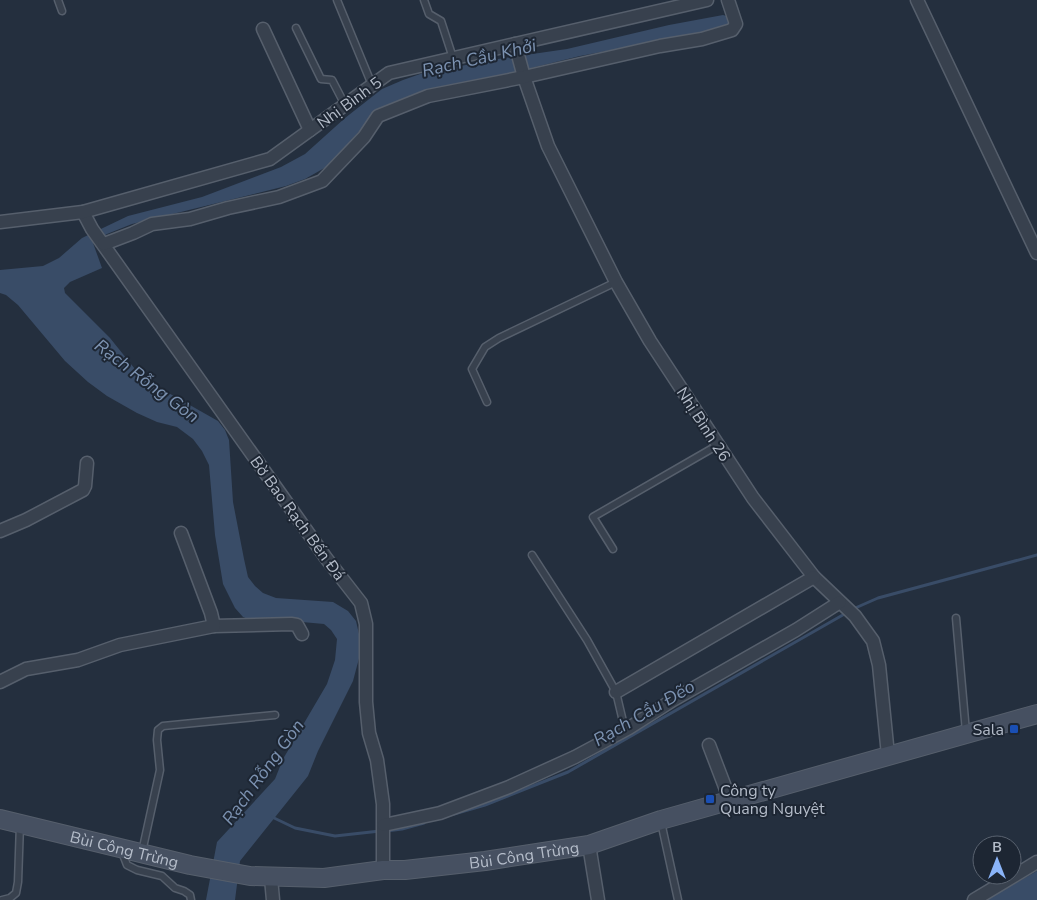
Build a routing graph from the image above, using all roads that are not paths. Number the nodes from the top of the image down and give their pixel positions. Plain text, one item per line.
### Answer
1 (58, 0) edge
2 (337, 0) edge
3 (424, 0) edge
4 (707, 0) edge
5 (728, 0) edge
6 (917, 0) edge
7 (62, 11) dead end
8 (296, 28) dead end
9 (263, 29) dead end
10 (516, 48) junction
11 (453, 58) junction
12 (523, 75) junction
13 (372, 85) junction
14 (345, 104) junction
15 (310, 130) junction
16 (82, 212) junction
17 (0, 222) edge
18 (102, 242) junction
19 (1037, 253) edge
20 (616, 282) junction
21 (487, 402) dead end
22 (718, 445) junction
23 (87, 463) dead end
24 (0, 531) edge
25 (181, 533) dead end
26 (613, 549) dead end
27 (532, 555) dead end
28 (814, 578) junction
29 (842, 604) junction
30 (956, 618) dead end
31 (214, 626) junction
32 (302, 634) dead end
33 (0, 682) edge
34 (616, 692) junction
35 (1037, 714) edge
36 (275, 715) dead end
37 (625, 730) junction
38 (966, 733) junction
39 (709, 745) dead end
40 (888, 755) junction
41 (730, 800) junction
42 (0, 819) edge
43 (661, 820) junction
44 (20, 823) junction
45 (384, 827) junction
46 (589, 845) junction
47 (121, 848) junction
48 (141, 854) junction
49 (1037, 862) edge
50 (384, 870) junction
51 (271, 878) junction
52 (16, 893) junction
53 (2, 900) edge
54 (19, 900) edge
55 (191, 900) edge
56 (273, 900) edge
57 (598, 900) edge
58 (678, 900) edge
59 (974, 900) edge

1 - 7 lane
2 - 13 lane
3 - 11 lane
4 - 10 street, Nhị Bình 5
5 - 12 street
6 - 19 street
8 - 14 lane
9 - 15 street
10 - 11 street, Nhị Bình 5
10 - 12 street, Nhị Bình 26
11 - 13 street, Nhị Bình 5
12 - 18 street
12 - 20 street, Nhị Bình 26
13 - 14 street, Nhị Bình 5
14 - 15 street, Nhị Bình 5
15 - 16 street, Nhị Bình 5
16 - 17 street, Nhị Bình 5
16 - 18 street, Bờ Bao Rạch Bến Đá
18 - 45 street, Bờ Bao Rạch Bến Đá
20 - 21 lane
20 - 22 street, Nhị Bình 26
22 - 26 lane
22 - 28 street, Nhị Bình 26
23 - 24 street
25 - 31 street
27 - 34 lane
28 - 29 street, Nhị Bình 26
28 - 34 street
29 - 37 street
29 - 40 street, Nhị Bình 26
30 - 38 lane
31 - 32 street
31 - 33 street
34 - 37 lane
35 - 38 street, Bùi Công Trừng
36 - 48 lane
37 - 45 street
38 - 40 street, Bùi Công Trừng
39 - 41 street
40 - 41 street, Bùi Công Trừng
41 - 43 street, Bùi Công Trừng
42 - 44 street, Bùi Công Trừng
43 - 46 street, Bùi Công Trừng
43 - 58 lane
44 - 47 street, Bùi Công Trừng
44 - 52 lane
45 - 50 street, Bờ Bao Rạch Bến Đá
46 - 50 street, Bùi Công Trừng
46 - 57 street
47 - 48 street, Bùi Công Trừng
47 - 55 lane
48 - 51 street, Bùi Công Trừng
49 - 59 street
50 - 51 street, Bùi Công Trừng
51 - 56 street
52 - 53 lane
52 - 54 lane

